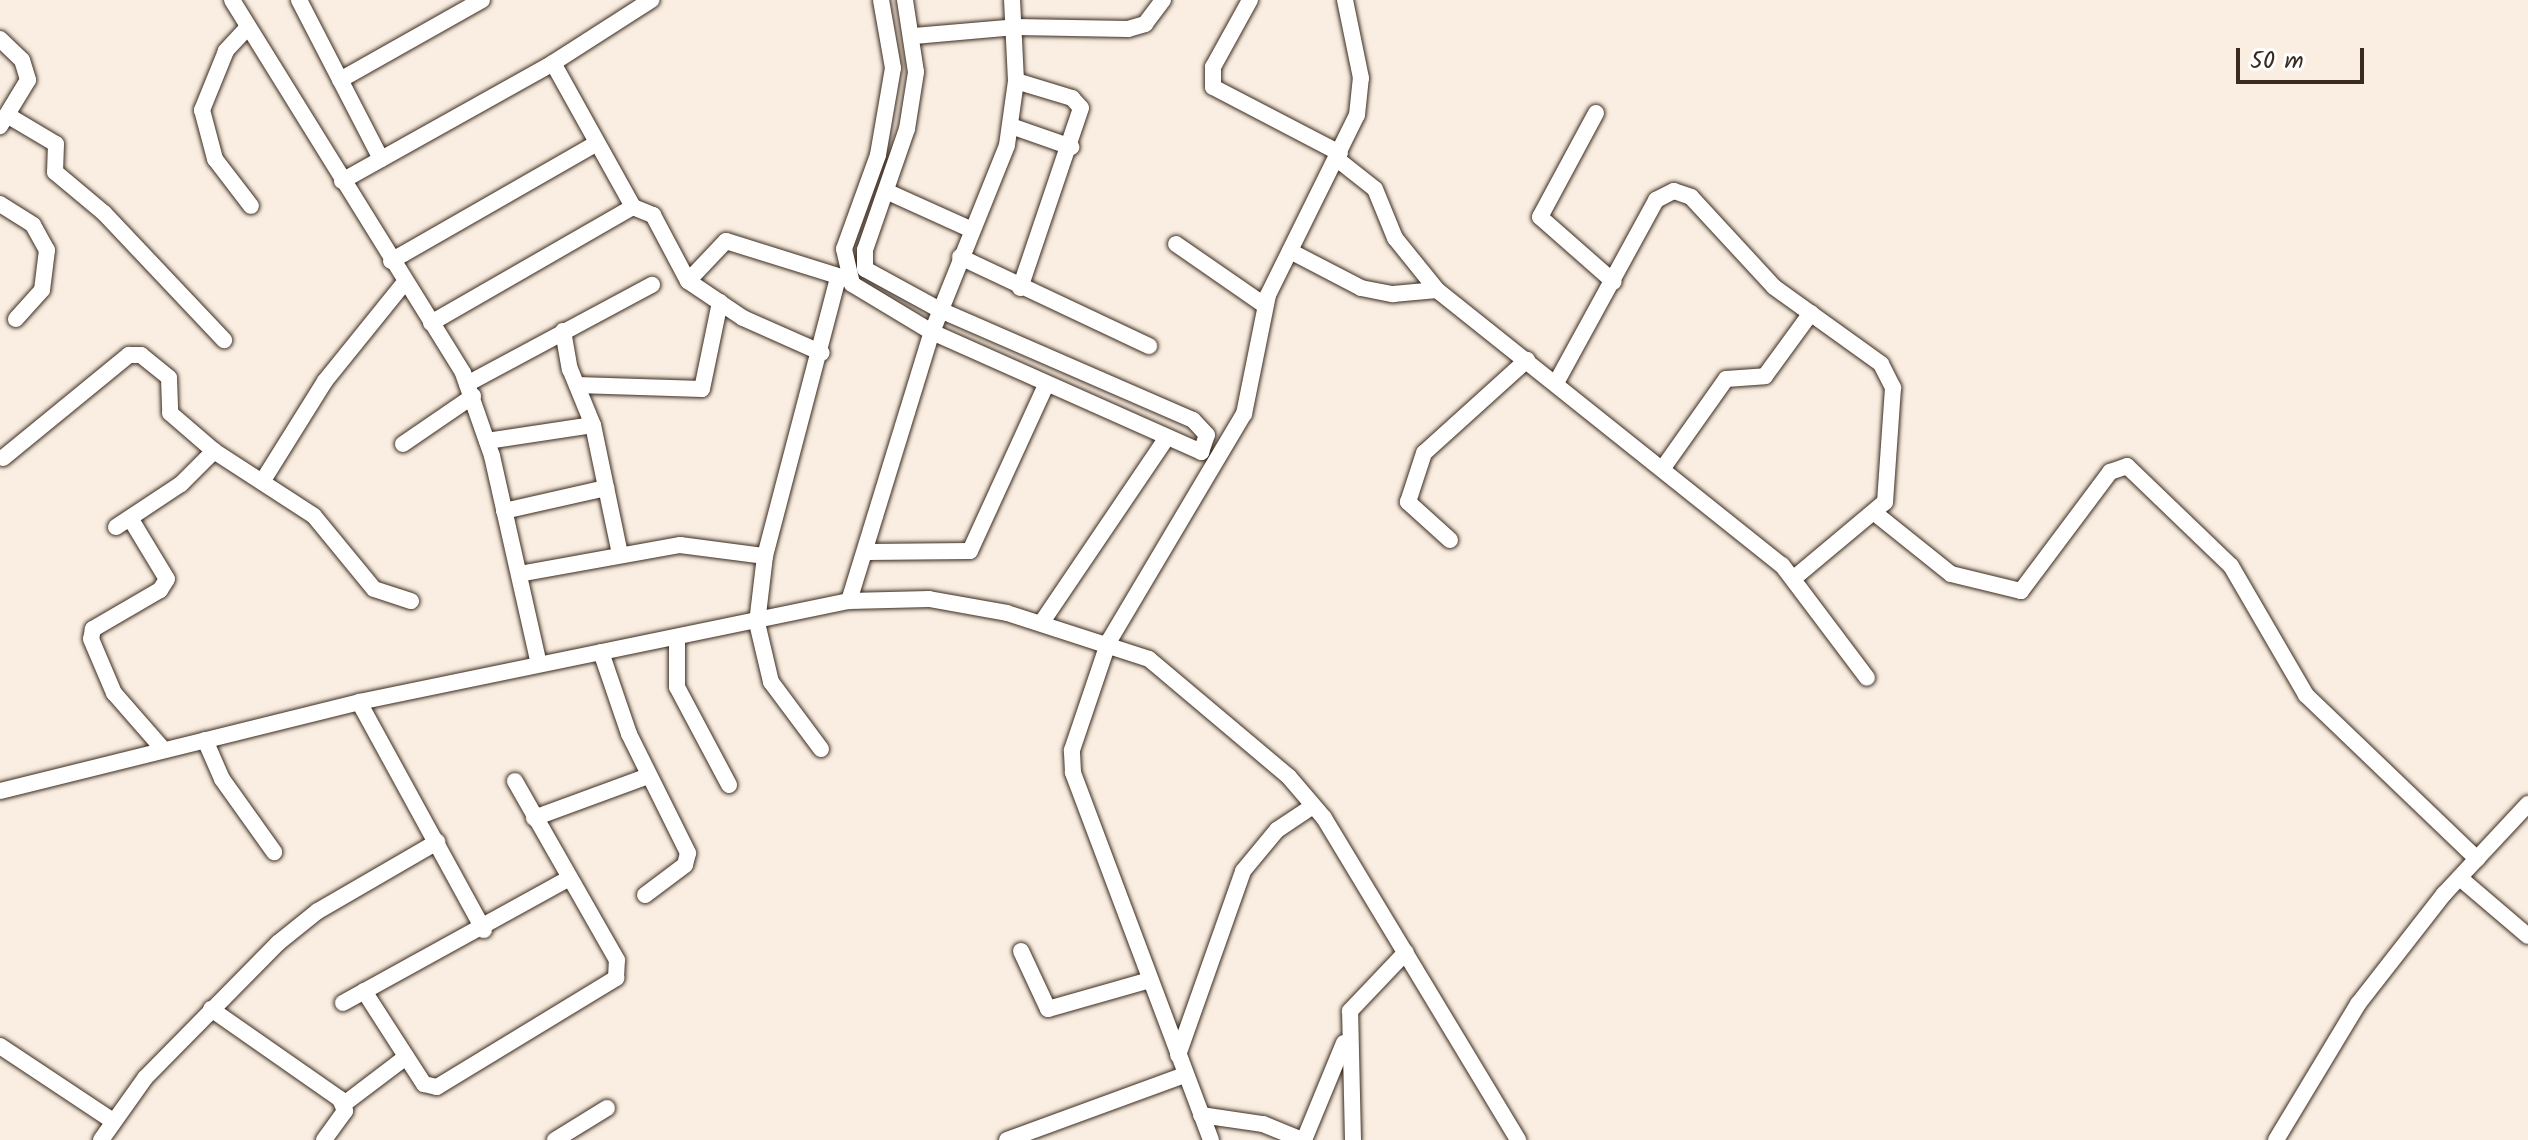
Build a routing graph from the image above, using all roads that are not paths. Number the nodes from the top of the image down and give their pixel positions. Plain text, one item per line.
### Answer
1 (232, 0) edge
2 (299, 0) edge
3 (482, 0) edge
4 (651, 0) edge
5 (881, 0) edge
6 (905, 0) edge
7 (1012, 0) edge
8 (1163, 0) edge
9 (1250, 0) edge
10 (1345, 0) edge
11 (631, 5) edge
12 (248, 27) junction
13 (1016, 27) junction
14 (914, 36) junction
15 (0, 39) edge
16 (553, 63) junction
17 (340, 80) junction
18 (1016, 81) junction
19 (1596, 113) dead end
20 (4, 120) edge
21 (1011, 126) junction
22 (597, 143) junction
23 (1071, 147) junction
24 (1338, 156) junction
25 (381, 159) junction
26 (342, 181) junction
27 (888, 192) junction
28 (0, 204) edge
29 (251, 206) dead end
30 (633, 207) junction
31 (972, 230) junction
32 (1176, 244) dead end
33 (1290, 251) junction
34 (960, 257) junction
35 (391, 261) junction
36 (871, 277) junction
37 (843, 278) junction
38 (688, 281) junction
39 (405, 282) junction
40 (1614, 282) junction
41 (652, 285) dead end
42 (1020, 288) junction
43 (1437, 290) junction
44 (720, 302) junction
45 (1264, 305) junction
46 (940, 310) junction
47 (1811, 313) junction
48 (16, 319) dead end
49 (431, 323) junction
50 (563, 331) junction
51 (932, 332) junction
52 (224, 340) dead end
53 (1149, 346) dead end
54 (822, 353) junction
55 (1527, 360) junction
56 (1556, 383) junction
57 (577, 385) junction
58 (1046, 385) junction
59 (470, 390) junction
60 (593, 425) junction
61 (1165, 440) junction
62 (487, 441) junction
63 (403, 444) dead end
64 (214, 451) junction
65 (3, 458) dead end
66 (1663, 468) junction
67 (262, 482) junction
68 (606, 488) junction
69 (504, 511) junction
70 (1876, 514) junction
71 (1450, 540) dead end
72 (867, 552) junction
73 (620, 554) junction
74 (765, 556) junction
75 (519, 574) junction
76 (1794, 578) junction
77 (411, 601) dead end
78 (849, 601) junction
79 (1042, 622) junction
80 (757, 623) junction
81 (677, 637) junction
82 (1109, 641) junction
83 (601, 652) junction
84 (539, 664) junction
85 (1867, 678) dead end
86 (359, 702) junction
87 (205, 740) junction
88 (163, 749) junction
89 (821, 749) dead end
90 (648, 776) junction
91 (515, 781) dead end
92 (729, 785) dead end
93 (0, 791) edge
94 (2528, 804) edge
95 (1313, 806) junction
96 (534, 818) junction
97 (437, 842) junction
98 (274, 852) dead end
99 (2477, 859) junction
100 (2460, 878) junction
101 (566, 880) junction
102 (645, 895) dead end
103 (484, 930) junction
104 (2528, 936) edge
105 (1021, 951) dead end
106 (1406, 952) junction
107 (1150, 980) junction
108 (364, 991) junction
109 (343, 1003) dead end
110 (211, 1009) junction
111 (1346, 1038) junction
112 (0, 1046) edge
113 (1178, 1055) junction
114 (406, 1057) junction
115 (1185, 1075) junction
116 (344, 1104) junction
117 (607, 1108) dead end
118 (1201, 1115) junction
119 (113, 1121) junction
120 (101, 1140) edge
121 (324, 1140) edge
122 (555, 1140) edge
123 (1007, 1140) edge
124 (1211, 1140) edge
125 (1303, 1140) edge
126 (1353, 1140) edge
127 (1518, 1140) edge
128 (2276, 1140) edge

1 - 12 street
2 - 17 street
3 - 17 street
4 - 11 street
5 - 37 street
6 - 14 street
7 - 13 street
8 - 13 street
9 - 24 street
10 - 24 street
11 - 16 street
12 - 26 street
12 - 29 street
13 - 14 street
13 - 18 street
14 - 27 street
15 - 20 street
16 - 22 street
16 - 25 street
17 - 25 street
18 - 21 street
18 - 23 street
19 - 40 street
20 - 52 street
21 - 23 street
21 - 31 street
22 - 30 street
22 - 35 street
23 - 42 street
24 - 33 street
24 - 43 street
25 - 26 street
26 - 35 street
27 - 31 street
27 - 36 street
28 - 48 street
30 - 38 street
30 - 49 street
31 - 34 street
32 - 45 street
33 - 43 street
33 - 45 street
34 - 42 street
34 - 46 street
35 - 39 street
36 - 37 street
36 - 46 street
37 - 38 street
37 - 51 street
37 - 54 street
38 - 44 street
39 - 49 street
39 - 67 street
40 - 47 street
40 - 56 street
41 - 50 street
42 - 53 street
43 - 55 street
44 - 54 street
44 - 57 street
45 - 82 street
46 - 51 street
46 - 61 street
47 - 66 street
47 - 70 street
49 - 59 street
50 - 57 street
50 - 59 street
51 - 58 street
51 - 72 street
54 - 74 street
55 - 56 street
55 - 71 street
56 - 66 street
57 - 60 street
58 - 61 street
58 - 72 street
59 - 62 street
59 - 63 street
60 - 62 street
60 - 68 street
61 - 79 street
62 - 69 street
64 - 65 street
64 - 67 street
64 - 88 street
66 - 76 street
67 - 77 street
68 - 69 street
68 - 73 street
69 - 75 street
70 - 76 street
70 - 99 street
72 - 78 street
73 - 74 street
73 - 75 street
74 - 80 street
75 - 84 street
76 - 85 street
78 - 79 street
78 - 80 street
79 - 82 street
80 - 81 street
80 - 89 street
81 - 83 street
81 - 92 street
82 - 95 street
82 - 107 street
83 - 84 street
83 - 90 street
84 - 86 street
86 - 87 street
86 - 97 street
87 - 88 street
87 - 98 street
88 - 93 street
90 - 96 street
90 - 102 street
91 - 96 street
94 - 99 street
95 - 106 street
95 - 113 street
96 - 101 street
97 - 103 street
97 - 110 street
99 - 100 street
100 - 104 street
100 - 128 street
101 - 103 street
101 - 114 street
103 - 108 street
105 - 107 street
106 - 111 street
106 - 127 street
107 - 113 street
108 - 109 street
108 - 114 street
110 - 116 street
110 - 119 street
111 - 125 street
111 - 126 street
112 - 119 street
113 - 115 street
114 - 116 street
115 - 118 street
115 - 123 street
116 - 121 street
117 - 122 street
118 - 124 street
118 - 125 street
119 - 120 street

